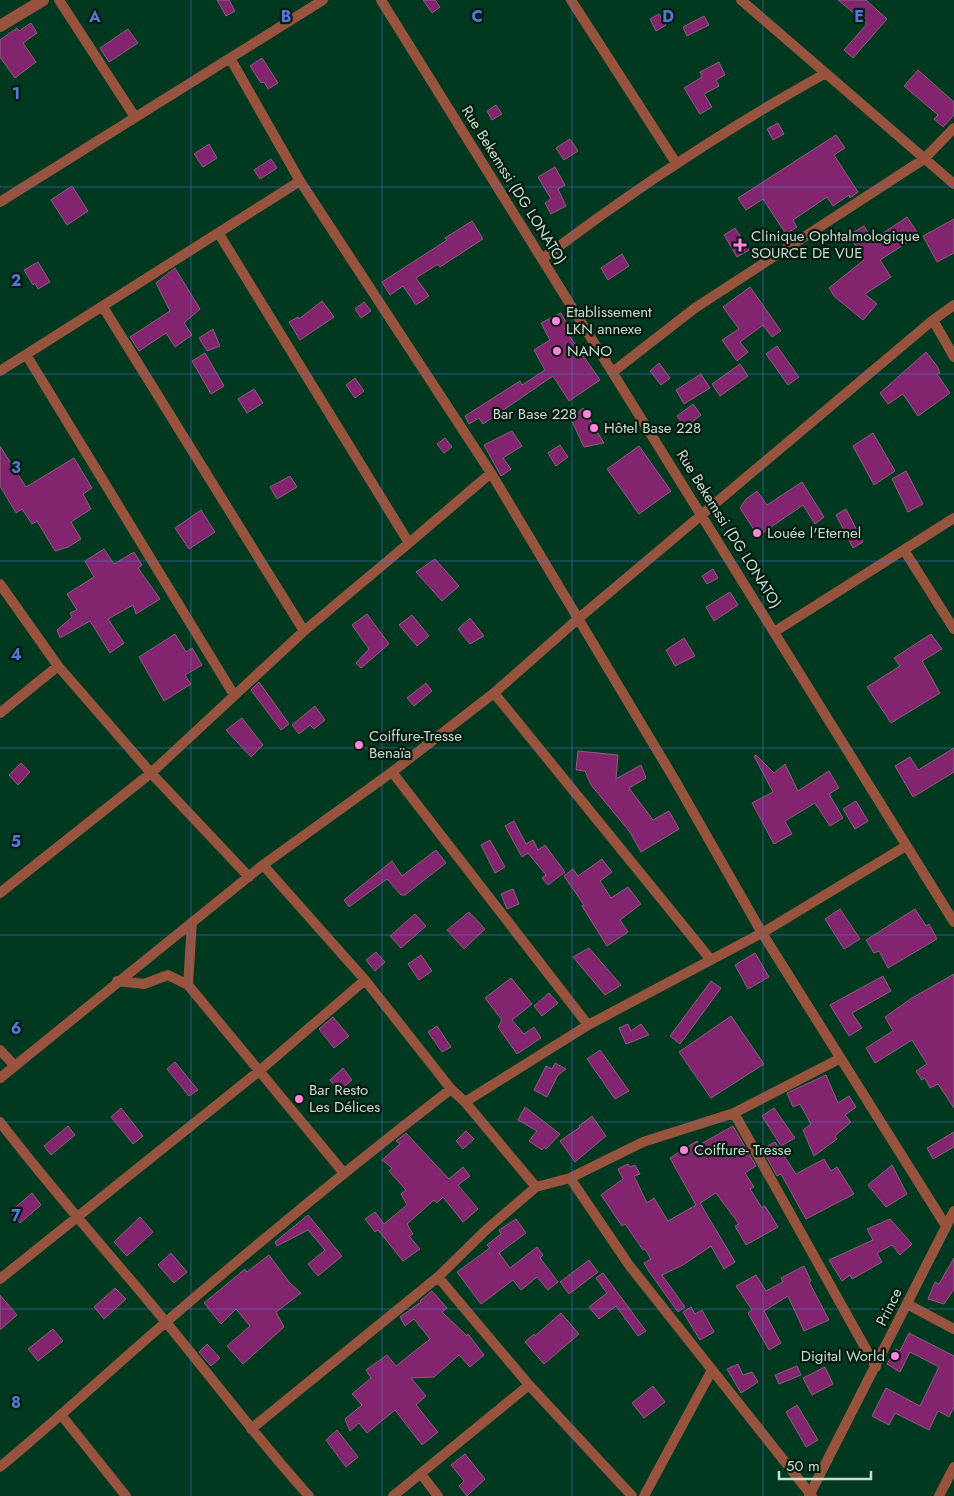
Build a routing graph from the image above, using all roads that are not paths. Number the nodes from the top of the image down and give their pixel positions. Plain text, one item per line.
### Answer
1 (42, 0) edge
2 (59, 0) edge
3 (323, 0) edge
4 (381, 0) edge
5 (571, 0) edge
6 (741, 0) edge
7 (0, 26) edge
8 (230, 58) junction
9 (826, 73) junction
10 (135, 116) junction
11 (954, 128) edge
12 (924, 159) junction
13 (676, 163) junction
14 (300, 181) junction
15 (954, 184) edge
16 (0, 202) edge
17 (218, 234) junction
18 (542, 258) junction
19 (954, 305) edge
20 (103, 307) junction
21 (933, 320) junction
22 (27, 356) junction
23 (954, 357) edge
24 (0, 371) edge
25 (614, 371) junction
26 (491, 473) junction
27 (702, 515) junction
28 (954, 518) edge
29 (409, 543) junction
30 (904, 550) junction
31 (0, 584) edge
32 (579, 618) junction
33 (954, 628) edge
34 (304, 632) junction
35 (774, 632) junction
36 (58, 666) junction
37 (494, 694) junction
38 (234, 695) junction
39 (0, 713) edge
40 (392, 772) junction
41 (152, 773) junction
42 (906, 846) junction
43 (263, 865) junction
44 (249, 876) junction
45 (0, 893) edge
46 (192, 922) junction
47 (954, 922) edge
48 (762, 933) junction
49 (711, 960) junction
50 (365, 980) junction
51 (117, 982) junction
52 (188, 985) junction
53 (588, 1025) junction
54 (0, 1050) edge
55 (839, 1059) junction
56 (14, 1065) junction
57 (258, 1072) junction
58 (0, 1078) edge
59 (451, 1089) junction
60 (464, 1102) junction
61 (734, 1113) junction
62 (0, 1122) edge
63 (343, 1172) junction
64 (570, 1178) junction
65 (536, 1187) junction
66 (954, 1211) edge
67 (78, 1217) junction
68 (946, 1226) junction
69 (438, 1277) junction
70 (0, 1279) edge
71 (908, 1304) junction
72 (166, 1322) junction
73 (954, 1329) edge
74 (876, 1367) junction
75 (712, 1370) junction
76 (529, 1385) junction
77 (62, 1416) junction
78 (251, 1429) junction
79 (0, 1467) edge
80 (954, 1467) edge
81 (421, 1474) junction
82 (810, 1495) edge
83 (126, 1496) edge
84 (309, 1496) edge
85 (393, 1496) edge
86 (438, 1496) edge
87 (632, 1496) edge
88 (644, 1496) edge
89 (939, 1496) edge

1 - 7 street
2 - 10 street
3 - 8 street
4 - 18 street, Rue Bekemssi (DG LONATO)
5 - 13 street
6 - 9 street
8 - 10 street
8 - 14 street
9 - 12 street
9 - 13 street
10 - 16 street
11 - 12 street
12 - 15 street
12 - 25 street
13 - 18 street
14 - 17 street
14 - 26 street
17 - 20 street
17 - 29 street
18 - 25 street, Rue Bekemssi (DG LONATO)
19 - 21 street
20 - 22 street
20 - 34 street
21 - 23 street
21 - 27 street
22 - 24 street
22 - 38 street
25 - 27 street, Rue Bekemssi (DG LONATO)
26 - 29 street
26 - 32 street
27 - 32 street
27 - 35 street, Rue Bekemssi (DG LONATO)
28 - 30 street
29 - 34 street
30 - 33 street
30 - 35 street
31 - 36 street
32 - 37 street
32 - 48 street
34 - 38 street
35 - 42 street, Rue Bekemssi (DG LONATO)
36 - 39 street
36 - 41 street
37 - 40 street
37 - 49 street
38 - 41 street
40 - 43 street
40 - 53 street
41 - 44 street
41 - 45 street
42 - 47 street, Rue Bekemssi (DG LONATO)
42 - 48 street
43 - 44 street
43 - 50 street
44 - 46 street
46 - 51 street
46 - 52 street
48 - 49 street
48 - 55 street
49 - 53 street
50 - 57 street
50 - 59 street
51 - 52 street
51 - 56 street
52 - 57 street
53 - 60 street
54 - 56 street
55 - 61 street
55 - 68 street
56 - 58 street
57 - 63 street
57 - 67 street
59 - 60 street
59 - 63 street
60 - 65 street
61 - 64 street
61 - 74 street
62 - 67 street
63 - 72 street
64 - 65 street
64 - 75 street
65 - 69 street
66 - 68 street, Prince
67 - 70 street
67 - 72 street
68 - 71 street, Prince
69 - 76 street
69 - 78 street
71 - 73 street
71 - 74 street, Prince
72 - 77 street
72 - 78 street
74 - 82 street, Prince
75 - 82 street
75 - 88 street
76 - 81 street
76 - 87 street
77 - 79 street
77 - 83 street
78 - 84 street
80 - 89 street
81 - 85 street
81 - 86 street

